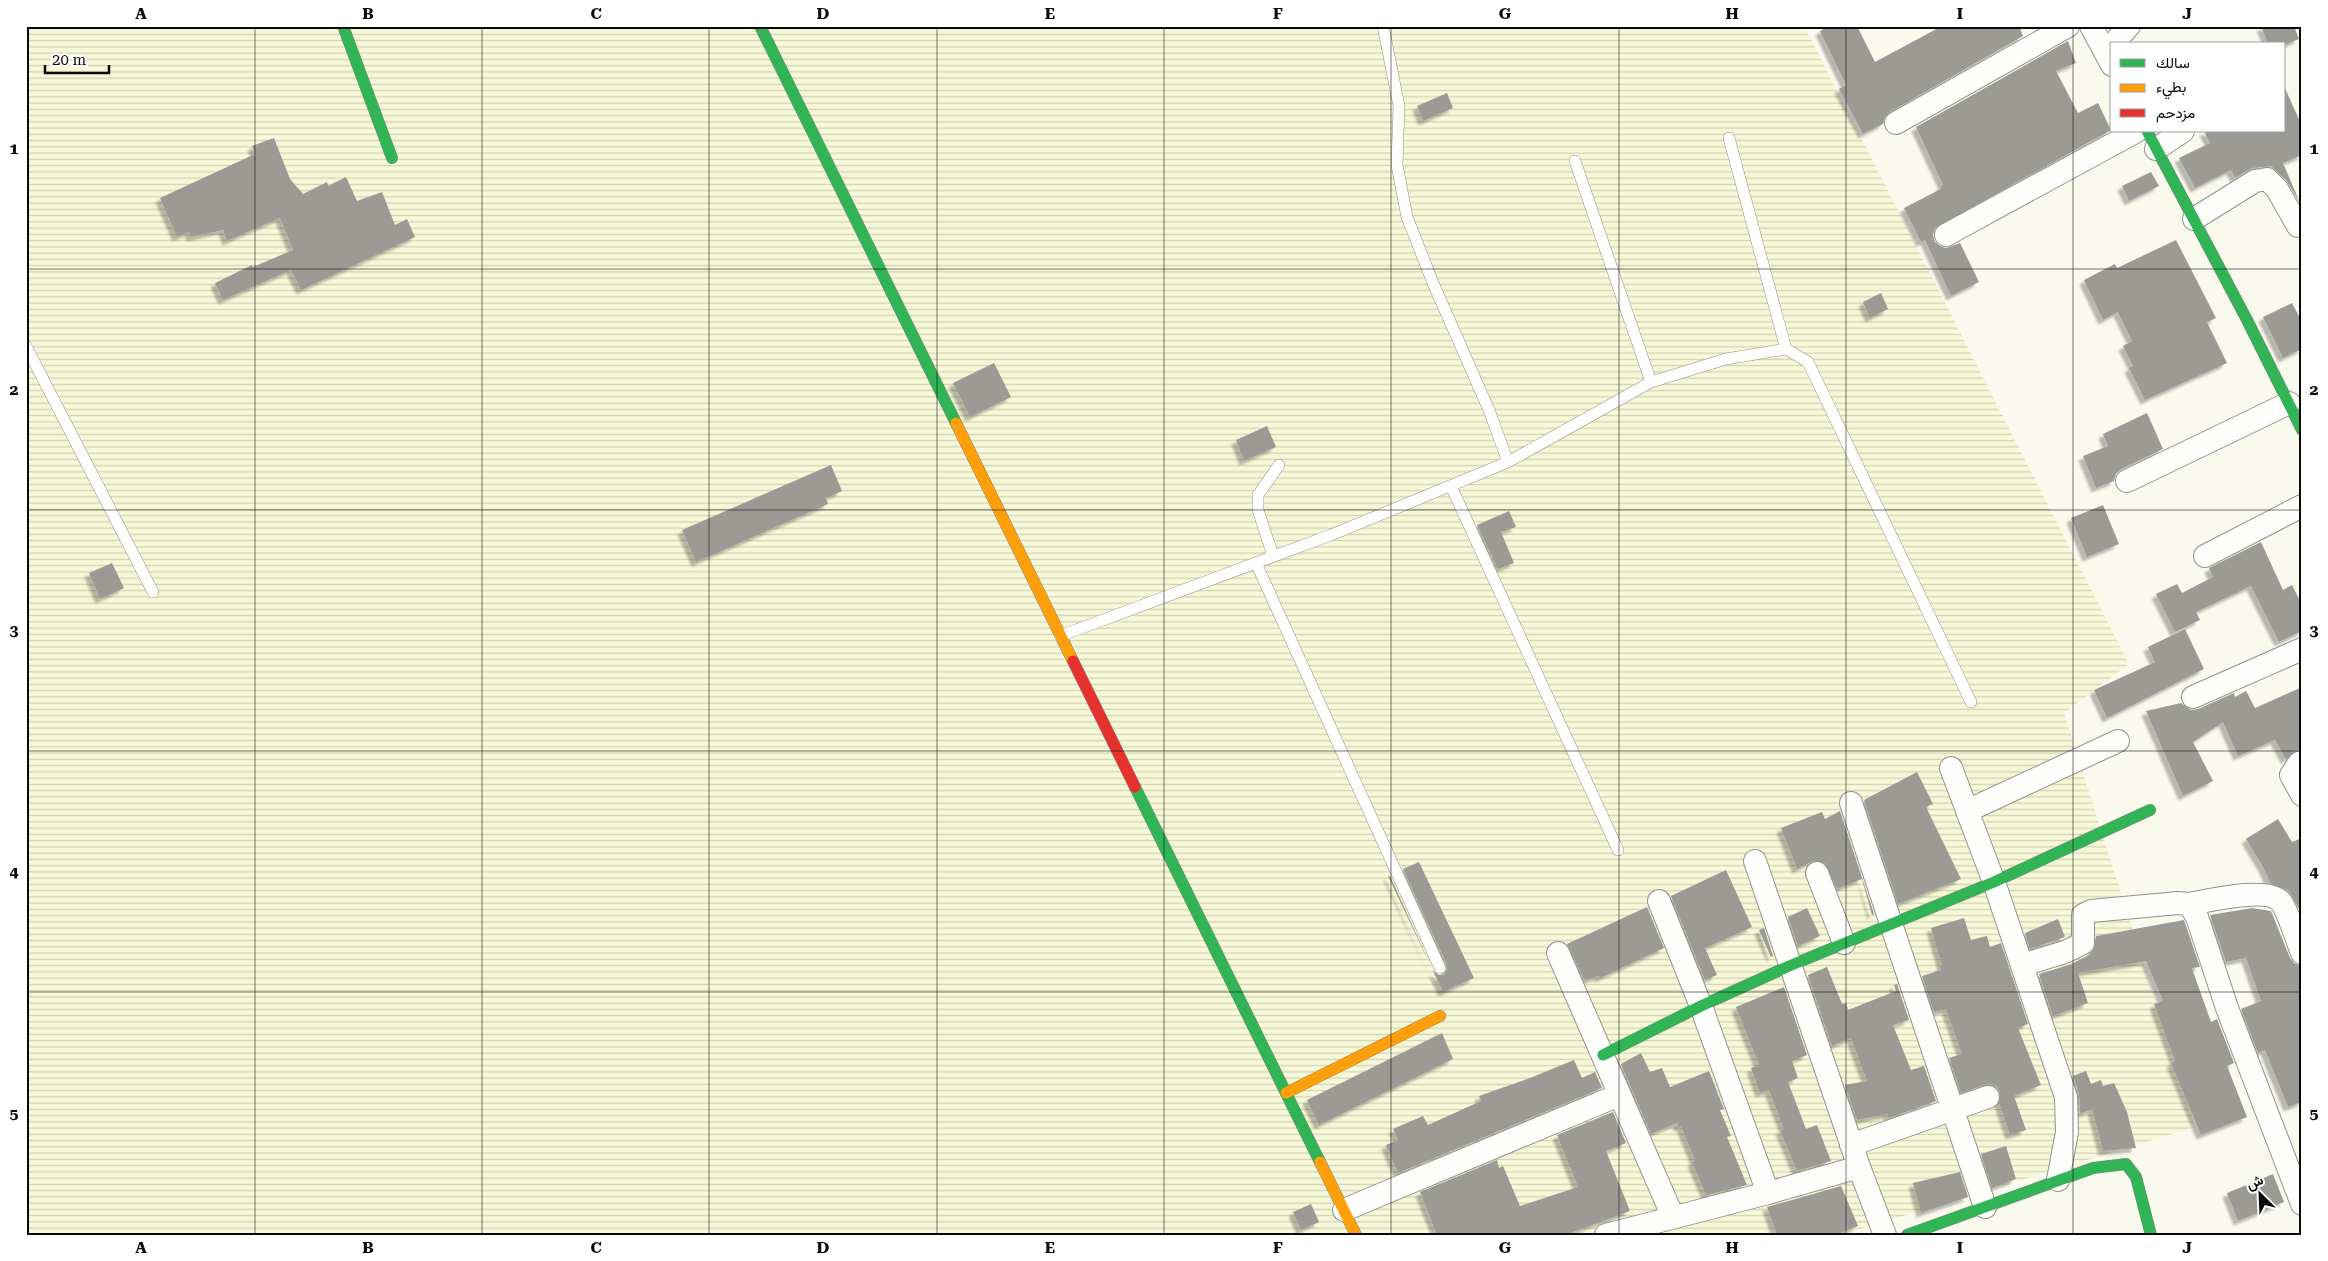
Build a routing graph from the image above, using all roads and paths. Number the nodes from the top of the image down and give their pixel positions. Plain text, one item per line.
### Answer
1 (343, 26) edge
2 (760, 26) edge
3 (1383, 26) edge
4 (2068, 26) edge
5 (2091, 26) edge
6 (2129, 26) edge
7 (2117, 42) edge
8 (2110, 51) edge
9 (1896, 123) dead end
10 (2135, 132) edge
11 (2180, 132) edge
12 (1729, 138) dead end
13 (2152, 140) edge
14 (392, 158) dead end
15 (1575, 161) dead end
16 (2194, 219) junction
17 (2298, 226) dead end
18 (1946, 235) dead end
19 (26, 346) edge
20 (1786, 349) junction
21 (1651, 382) junction
22 (2288, 403) junction
23 (2302, 430) edge
24 (1508, 462) junction
25 (1279, 465) dead end
26 (2127, 480) dead end
27 (1450, 486) junction
28 (2302, 506) edge
29 (1273, 556) junction
30 (2204, 556) dead end
31 (1256, 563) junction
32 (153, 592) dead end
33 (1060, 636) junction
34 (2301, 650) edge
35 (2193, 698) dead end
36 (1972, 702) dead end
37 (2118, 741) dead end
38 (2302, 762) edge
39 (1951, 768) dead end
40 (2302, 795) edge
41 (1851, 803) dead end
42 (1967, 810) junction
43 (2150, 810) dead end
44 (1618, 850) dead end
45 (1755, 861) dead end
46 (1817, 873) dead end
47 (1994, 882) junction
48 (1659, 902) dead end
49 (2189, 904) junction
50 (1890, 924) junction
51 (1844, 944) junction
52 (1558, 953) dead end
53 (2302, 953) edge
54 (2022, 965) junction
55 (1789, 966) junction
56 (1440, 968) dead end
57 (1701, 1006) junction
58 (1440, 1016) dead end
59 (1603, 1055) junction
60 (1286, 1093) junction
61 (1619, 1095) junction
62 (1988, 1097) dead end
63 (1952, 1110) junction
64 (1851, 1145) junction
65 (1859, 1167) junction
66 (2058, 1180) junction
67 (1768, 1193) junction
68 (2302, 1204) edge
69 (1985, 1206) junction
70 (1344, 1210) junction
71 (1673, 1217) junction
72 (1356, 1235) edge
73 (1606, 1235) edge
74 (1885, 1235) edge
75 (1907, 1235) edge
76 (2152, 1235) edge

1 - 14 street
2 - 33 street
3 - 24 lane
4 - 9 street
5 - 8 street
6 - 7 street
10 - 18 street
11 - 13 street
12 - 20 lane
13 - 16 street
15 - 21 lane
16 - 17 street
16 - 22 street
19 - 32 lane
20 - 21 lane
20 - 36 lane
21 - 24 lane
22 - 23 street
22 - 26 street
24 - 27 lane
25 - 29 lane
27 - 29 lane
27 - 44 lane
28 - 30 street
29 - 31 lane
31 - 33 lane
31 - 56 lane
33 - 60 street
34 - 35 street
37 - 42 street
38 - 40 street
39 - 42 street
41 - 50 street
42 - 47 street
43 - 47 street
45 - 55 street
46 - 51 street
47 - 50 street
47 - 54 street
48 - 57 street
49 - 53 street
49 - 54 street
49 - 68 street
50 - 51 street
50 - 63 street
51 - 55 street
52 - 59 street
54 - 66 street
55 - 57 street
55 - 64 street
57 - 59 street
57 - 67 street
58 - 60 street
59 - 61 street
60 - 70 street
61 - 70 street
61 - 71 street
62 - 63 street
63 - 64 street
63 - 69 street
64 - 65 street
65 - 67 street
65 - 74 street
66 - 69 street
66 - 76 street
67 - 71 street
69 - 75 street
70 - 72 street
71 - 73 street

